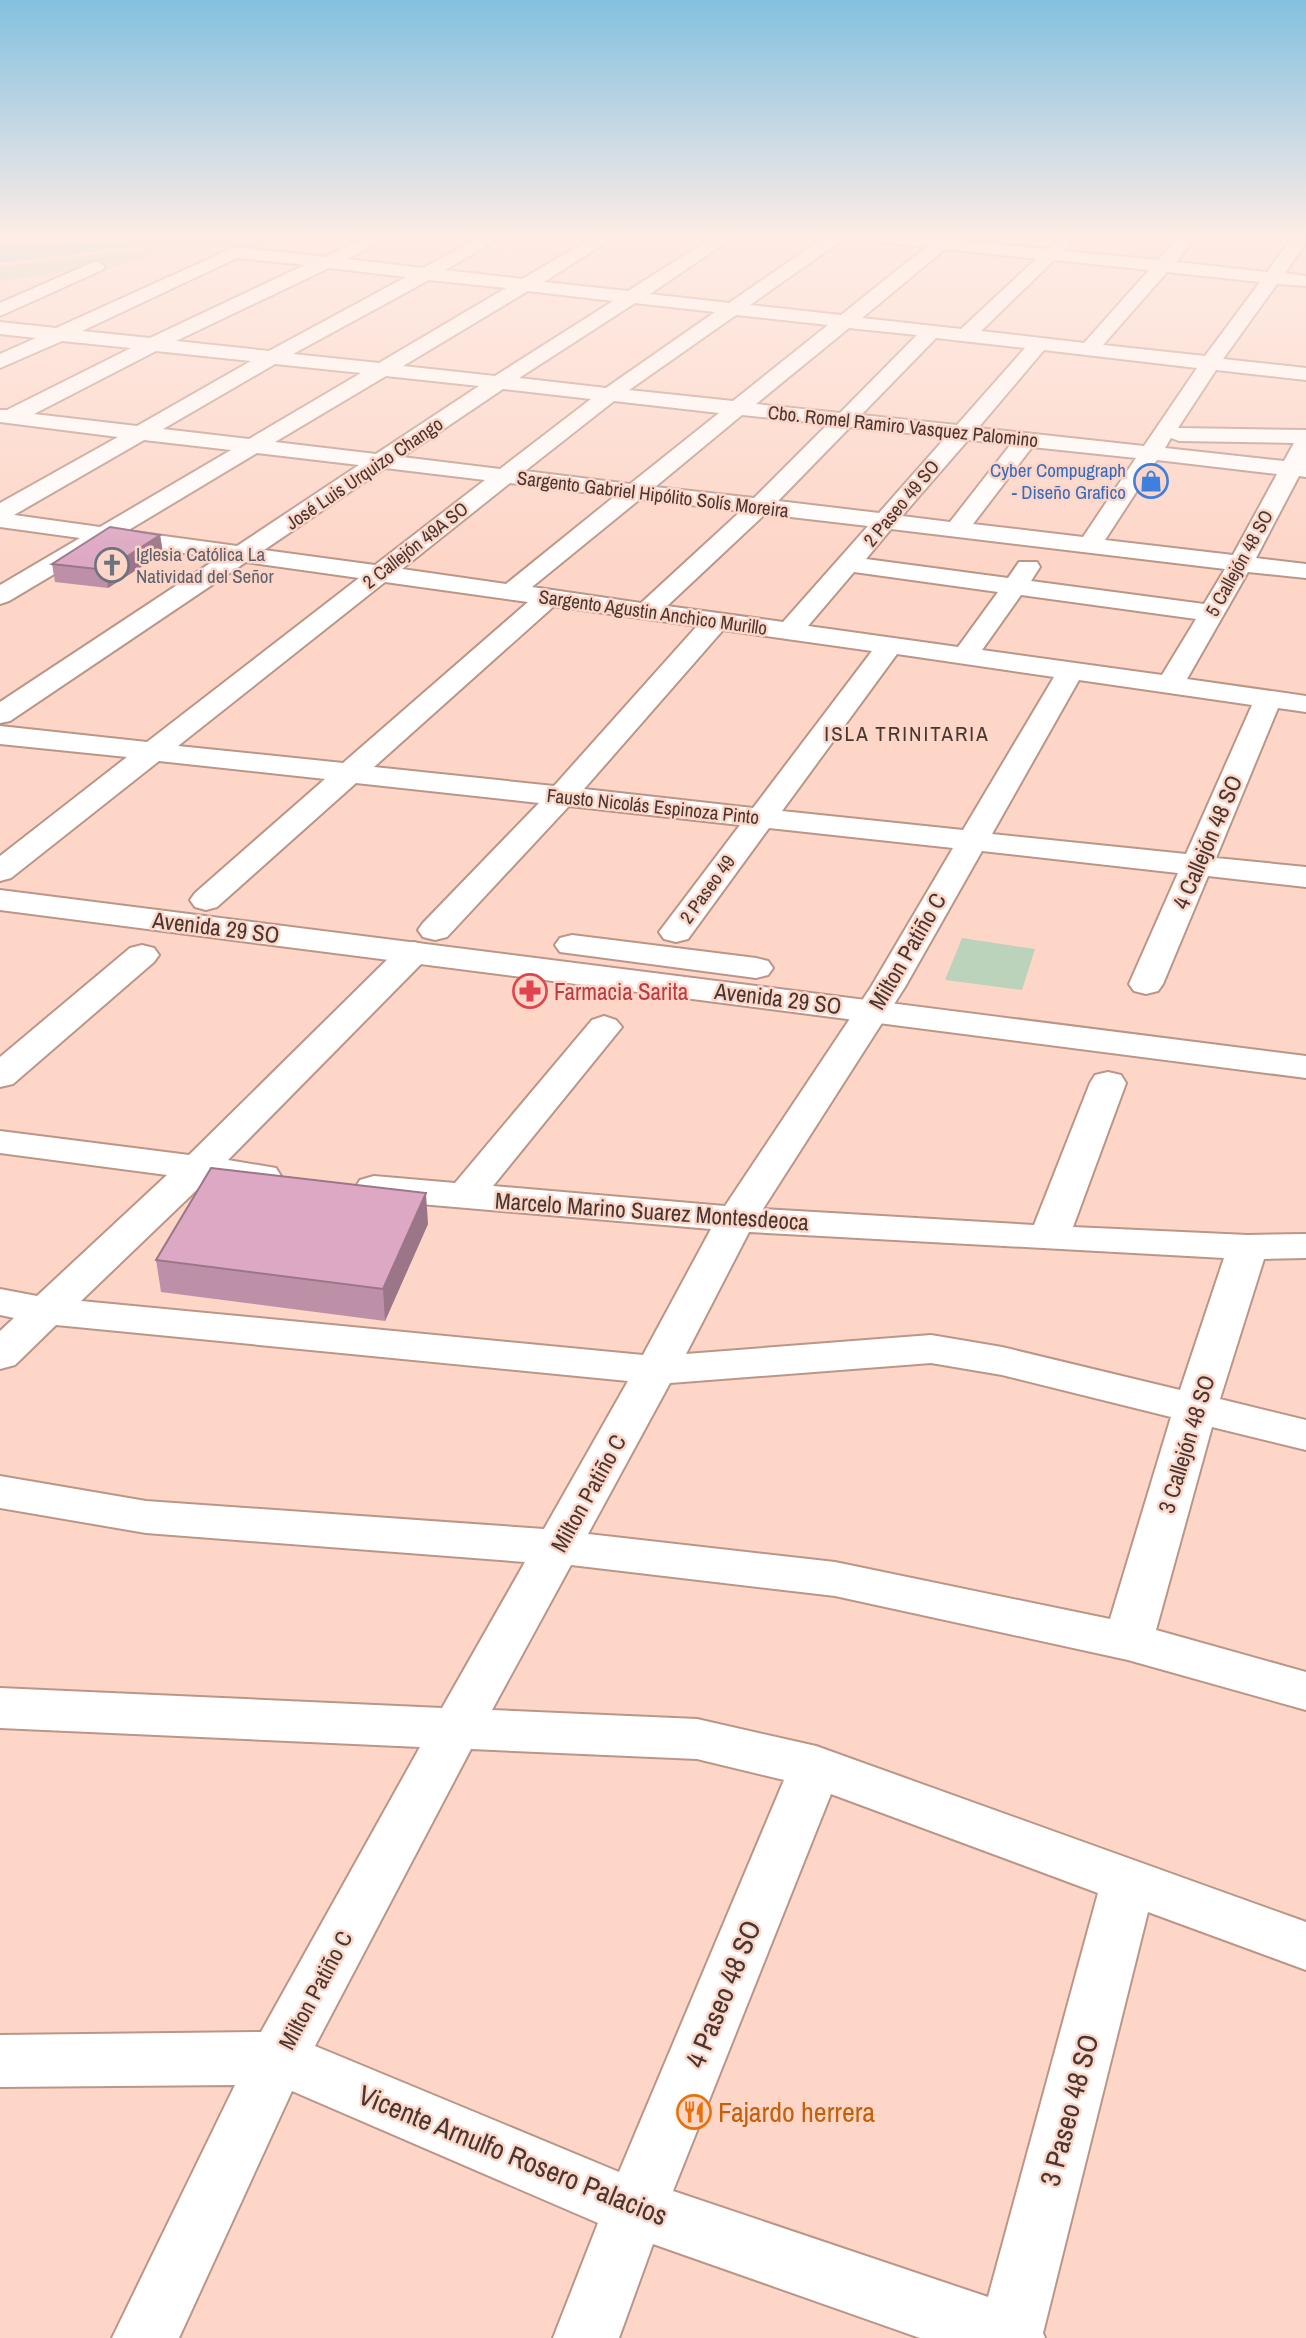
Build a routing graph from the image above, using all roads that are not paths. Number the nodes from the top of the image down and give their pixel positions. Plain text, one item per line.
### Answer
1 (41, 343) edge
2 (145, 343) edge
3 (299, 343) edge
4 (426, 343) edge
5 (560, 343) edge
6 (685, 343) edge
7 (821, 343) edge
8 (920, 343) edge
9 (1033, 343) edge
10 (1094, 343) edge
11 (1225, 343) edge
12 (154, 344) junction
13 (1040, 344) junction
14 (1089, 349) junction
15 (273, 357) junction
16 (0, 362) edge
17 (1210, 363) junction
18 (380, 369) junction
19 (1306, 373) edge
20 (499, 382) junction
21 (610, 394) junction
22 (738, 408) junction
23 (844, 420) junction
24 (6, 424) edge
25 (140, 433) junction
26 (960, 433) junction
27 (1164, 434) junction
28 (1306, 438) edge
29 (1026, 440) junction
30 (253, 446) junction
31 (1151, 454) junction
32 (382, 462) junction
33 (1298, 469) edge
34 (504, 476) junction
35 (637, 492) junction
36 (760, 506) junction
37 (0, 513) edge
38 (0, 520) edge
39 (888, 522) junction
40 (956, 530) junction
41 (102, 535) junction
42 (1048, 541) junction
43 (1090, 545) junction
44 (241, 554) junction
45 (1241, 563) junction
46 (848, 564) junction
47 (1306, 571) edge
48 (378, 573) junction
49 (1014, 586) junction
50 (511, 592) junction
51 (0, 596) edge
52 (549, 597) junction
53 (647, 611) junction
54 (1210, 613) junction
55 (716, 621) junction
56 (790, 631) junction
57 (891, 645) junction
58 (965, 656) junction
59 (1071, 671) junction
60 (1170, 685) junction
61 (1268, 699) junction
62 (1306, 704) edge
63 (0, 715) edge
64 (0, 735) edge
65 (152, 751) junction
66 (351, 773) junction
67 (562, 796) junction
68 (760, 818) junction
69 (971, 840) junction
70 (1197, 865) junction
71 (0, 871) edge
72 (1306, 877) edge
73 (0, 878) edge
74 (0, 900) edge
75 (206, 900) junction
76 (676, 932) dead end
77 (424, 941) junction
78 (142, 955) dead end
79 (1146, 985) dead end
80 (880, 998) junction
81 (604, 1027) dead end
82 (1306, 1041) edge
83 (1306, 1066) edge
84 (0, 1076) edge
85 (1108, 1083) dead end
86 (0, 1142) edge
87 (195, 1169) junction
88 (302, 1181) edge
89 (342, 1185) edge
90 (463, 1198) junction
91 (736, 1219) junction
92 (1049, 1238) junction
93 (1287, 1248) edge
94 (0, 1302) edge
95 (45, 1311) junction
96 (0, 1355) edge
97 (656, 1370) junction
98 (1196, 1407) junction
99 (1306, 1435) edge
100 (0, 1492) edge
101 (558, 1547) junction
102 (1128, 1641) junction
103 (1306, 1691) edge
104 (0, 1708) edge
105 (457, 1727) junction
106 (816, 1767) junction
107 (1128, 1882) junction
108 (1306, 1946) edge
109 (278, 2058) junction
110 (0, 2061) edge
111 (635, 2208) junction
112 (145, 2338) edge
113 (586, 2338) edge
114 (1010, 2338) edge

1 - 16 street
2 - 12 street, Cbo. Romel Ramiro Vasquez Palomino
3 - 15 street
4 - 18 street
5 - 20 street, José Luis Urquizo Chango
6 - 21 street, 2 Callejón 49A SO
7 - 22 street
8 - 23 street
9 - 13 street
10 - 14 street
11 - 17 street
12 - 15 street, Cbo. Romel Ramiro Vasquez Palomino
12 - 24 street
13 - 14 street
13 - 26 street, 2 Paseo 49 SO
14 - 17 street
15 - 18 street, Cbo. Romel Ramiro Vasquez Palomino
15 - 25 street
17 - 19 street
17 - 27 street
18 - 20 street, Cbo. Romel Ramiro Vasquez Palomino
18 - 30 street
20 - 21 street, Cbo. Romel Ramiro Vasquez Palomino
20 - 32 street, José Luis Urquizo Chango
21 - 22 street, Cbo. Romel Ramiro Vasquez Palomino
21 - 34 street, 2 Callejón 49A SO
22 - 23 street, Cbo. Romel Ramiro Vasquez Palomino
22 - 35 street
23 - 26 street, Cbo. Romel Ramiro Vasquez Palomino
23 - 36 street
24 - 25 street, Sargento Gabriel Hipólito Solís Moreira
25 - 30 street, Sargento Gabriel Hipólito Solís Moreira
25 - 37 street
26 - 27 street
26 - 29 street, Cbo. Romel Ramiro Vasquez Palomino
26 - 39 street, 2 Paseo 49 SO
27 - 28 street
27 - 31 street
28 - 33 street, 5 Callejón 48 SO
29 - 31 street, Cbo. Romel Ramiro Vasquez Palomino
29 - 40 street
30 - 32 street, Sargento Gabriel Hipólito Solís Moreira
30 - 41 street
31 - 33 street, Cbo. Romel Ramiro Vasquez Palomino
31 - 43 street
32 - 34 street, Sargento Gabriel Hipólito Solís Moreira
32 - 44 street, José Luis Urquizo Chango
33 - 45 street, 5 Callejón 48 SO
34 - 35 street, Sargento Gabriel Hipólito Solís Moreira
34 - 48 street, 2 Callejón 49A SO
35 - 36 street, Sargento Gabriel Hipólito Solís Moreira
35 - 50 street
36 - 39 street, Sargento Gabriel Hipólito Solís Moreira
36 - 53 street
38 - 41 street, Sargento Agustin Anchico Murillo
39 - 40 street, Sargento Gabriel Hipólito Solís Moreira
39 - 46 street, 2 Paseo 49 SO
40 - 42 street, Sargento Gabriel Hipólito Solís Moreira
41 - 44 street, Sargento Agustin Anchico Murillo
41 - 51 street
42 - 43 street, Sargento Gabriel Hipólito Solís Moreira
42 - 49 street
43 - 45 street, Sargento Gabriel Hipólito Solís Moreira
44 - 48 street, Sargento Agustin Anchico Murillo
44 - 63 street, José Luis Urquizo Chango
45 - 47 street, Sargento Gabriel Hipólito Solís Moreira
45 - 54 street, 5 Callejón 48 SO
46 - 49 street
46 - 56 street, 2 Paseo 49 SO
48 - 50 street, Sargento Agustin Anchico Murillo
48 - 65 street, 2 Callejón 49A SO
49 - 54 street
49 - 58 street
50 - 52 street, Sargento Agustin Anchico Murillo
52 - 53 street, Sargento Agustin Anchico Murillo
52 - 66 street
53 - 55 street, Sargento Agustin Anchico Murillo
54 - 60 street, 5 Callejón 48 SO
55 - 56 street, Sargento Agustin Anchico Murillo
55 - 67 street
56 - 57 street, Sargento Agustin Anchico Murillo
57 - 58 street, Sargento Agustin Anchico Murillo
57 - 68 street, 2 Paseo 49
58 - 59 street, Sargento Agustin Anchico Murillo
59 - 60 street, Sargento Agustin Anchico Murillo
59 - 69 street, Milton Patiño C
60 - 61 street, Sargento Agustin Anchico Murillo
61 - 62 street, Sargento Agustin Anchico Murillo
61 - 70 street, 4 Callejón 48 SO
64 - 65 street, Fausto Nicolás Espinoza Pinto
65 - 66 street, Fausto Nicolás Espinoza Pinto
65 - 71 street, 2 Callejón 49A SO
66 - 67 street, Fausto Nicolás Espinoza Pinto
66 - 75 street
67 - 68 street, Fausto Nicolás Espinoza Pinto
67 - 77 street
68 - 69 street, Fausto Nicolás Espinoza Pinto
68 - 76 street, 2 Paseo 49
69 - 70 street, Fausto Nicolás Espinoza Pinto
69 - 80 street, Milton Patiño C
70 - 72 street, Fausto Nicolás Espinoza Pinto
70 - 79 street, 4 Callejón 48 SO
73 - 75 street, Avenida 29 SO
74 - 77 street, Avenida 29 SO
75 - 77 street, Avenida 29 SO
77 - 80 street, Avenida 29 SO
77 - 87 street
78 - 84 street
80 - 82 street, Avenida 29 SO
80 - 83 street, Avenida 29 SO
80 - 91 street, Milton Patiño C
81 - 90 street
85 - 92 street
86 - 87 street
87 - 88 street
87 - 95 street
89 - 90 street, Marcelo Marino Suarez Montesdeoca
90 - 91 street, Marcelo Marino Suarez Montesdeoca
91 - 92 street, Marcelo Marino Suarez Montesdeoca
91 - 97 street, Milton Patiño C
92 - 93 street, Marcelo Marino Suarez Montesdeoca
93 - 98 street, 3 Callejón 48 SO
94 - 95 street
95 - 96 street
95 - 97 street
97 - 98 street
97 - 101 street, Milton Patiño C
98 - 99 street
98 - 102 street, 3 Callejón 48 SO
100 - 101 street
101 - 102 street
101 - 105 street, Milton Patiño C
102 - 103 street
104 - 105 street
105 - 106 street
105 - 109 street, Milton Patiño C
106 - 107 street
106 - 111 street, 4 Paseo 48 SO
107 - 108 street
107 - 114 street, 3 Paseo 48 SO
109 - 110 street, Vicente Arnulfo Rosero Palacios
109 - 111 street, Vicente Arnulfo Rosero Palacios
109 - 112 street, Milton Patiño C
111 - 113 street, 4 Paseo 48 SO
111 - 114 street, Vicente Arnulfo Rosero Palacios

